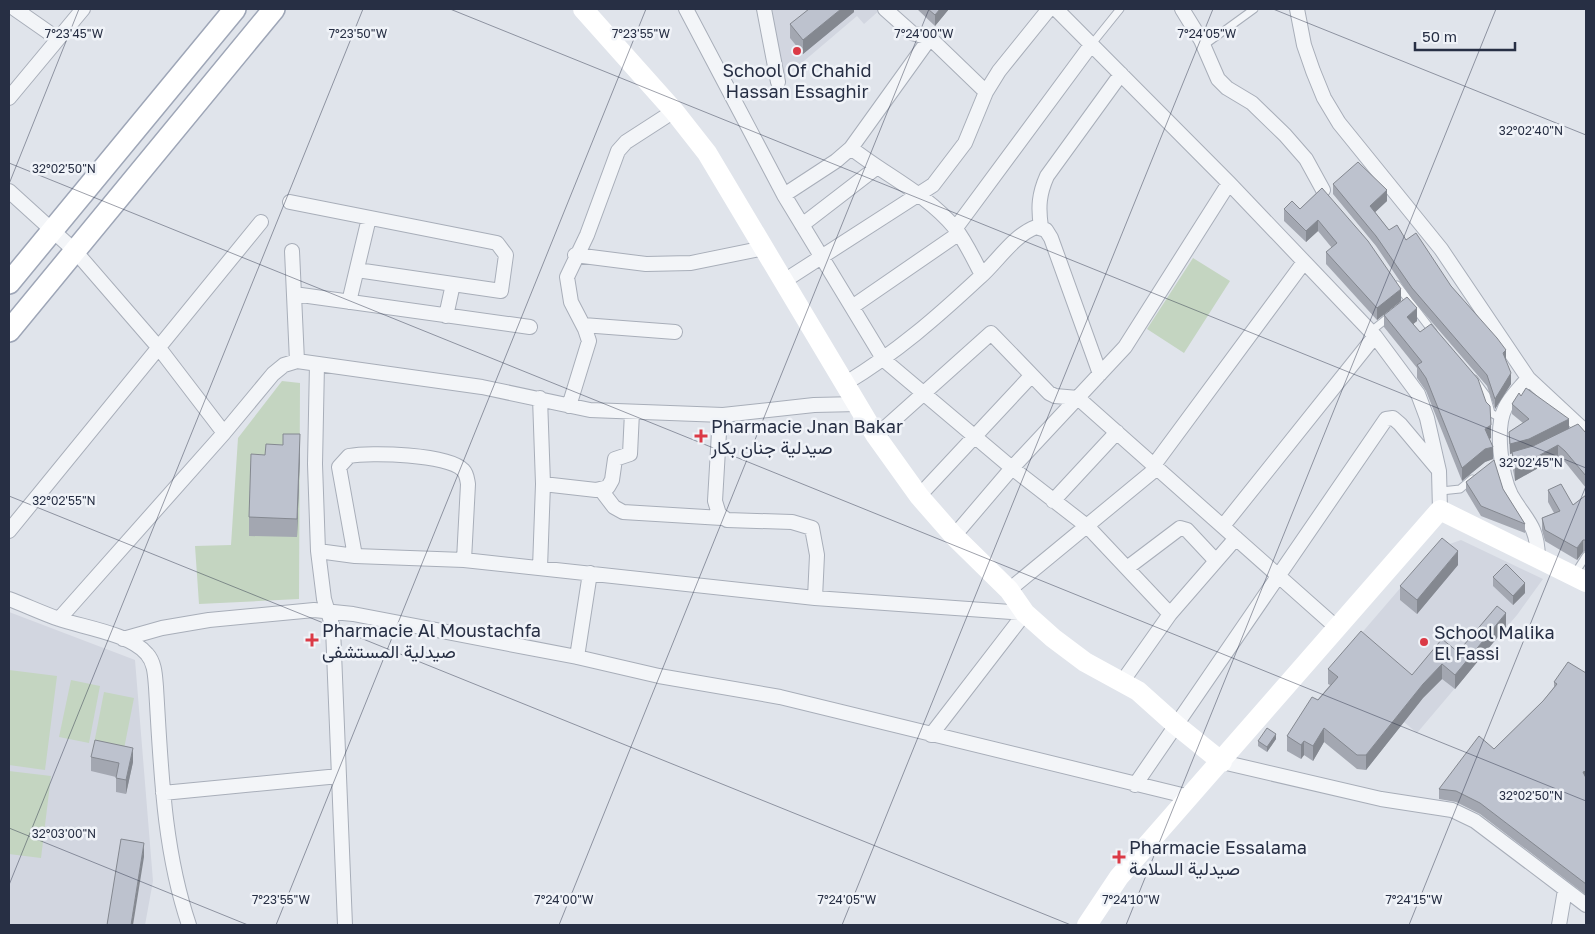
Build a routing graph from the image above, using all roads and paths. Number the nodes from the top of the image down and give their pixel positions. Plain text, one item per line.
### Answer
1 (15, 9) edge
2 (83, 9) edge
3 (236, 9) edge
4 (274, 9) edge
5 (584, 9) edge
6 (688, 9) edge
7 (764, 9) edge
8 (885, 9) edge
9 (1049, 9) edge
10 (1056, 9) edge
11 (1120, 9) edge
12 (1182, 9) edge
13 (1254, 9) edge
14 (1297, 9) edge
15 (58, 38) junction
16 (930, 38) junction
17 (1091, 45) junction
18 (1203, 46) junction
19 (1121, 74) junction
20 (778, 82) dead end
21 (986, 92) junction
22 (9, 98) edge
23 (674, 111) junction
24 (851, 148) junction
25 (876, 168) junction
26 (1229, 183) junction
27 (9, 192) edge
28 (1326, 194) edge
29 (784, 195) junction
30 (920, 195) junction
31 (290, 202) dead end
32 (369, 218) junction
33 (261, 222) dead end
34 (802, 226) junction
35 (1041, 227) junction
36 (54, 230) junction
37 (957, 232) junction
38 (764, 248) junction
39 (75, 251) junction
40 (292, 251) dead end
41 (576, 255) junction
42 (822, 258) junction
43 (1304, 262) junction
44 (357, 270) junction
45 (982, 275) junction
46 (1390, 276) edge
47 (784, 281) junction
48 (9, 283) edge
49 (453, 284) junction
50 (294, 294) junction
51 (349, 302) junction
52 (1408, 302) junction
53 (852, 308) junction
54 (1400, 308) edge
55 (1393, 314) edge
56 (446, 316) junction
57 (584, 326) junction
58 (530, 328) dead end
59 (9, 331) edge
60 (675, 332) dead end
61 (1373, 334) junction
62 (1438, 338) edge
63 (159, 348) junction
64 (884, 360) junction
65 (297, 361) junction
66 (317, 364) junction
67 (1466, 370) edge
68 (1100, 374) junction
69 (1031, 376) junction
70 (1528, 378) junction
71 (846, 384) junction
72 (923, 393) junction
73 (540, 398) junction
74 (1078, 398) junction
75 (858, 404) junction
76 (569, 406) junction
77 (632, 412) junction
78 (720, 415) junction
79 (1502, 418) junction
80 (1581, 431) edge
81 (1117, 432) junction
82 (224, 433) junction
83 (876, 436) junction
84 (974, 436) junction
85 (1155, 467) junction
86 (1012, 468) junction
87 (1439, 471) junction
88 (1481, 472) edge
89 (544, 484) junction
90 (601, 490) junction
91 (919, 496) junction
92 (1441, 500) junction
93 (1053, 501) junction
94 (722, 518) junction
95 (1088, 526) junction
96 (1223, 526) junction
97 (9, 531) edge
98 (954, 536) junction
99 (1236, 538) junction
100 (318, 551) junction
101 (355, 556) junction
102 (1586, 556) edge
103 (1538, 557) junction
104 (464, 560) junction
105 (1216, 561) junction
106 (540, 568) junction
107 (1127, 568) junction
108 (590, 573) junction
109 (1278, 576) junction
110 (1580, 578) edge
111 (1009, 590) junction
112 (815, 598) junction
113 (9, 599) edge
114 (330, 612) junction
115 (1025, 613) junction
116 (1170, 614) junction
117 (59, 619) junction
118 (1336, 627) junction
119 (123, 639) junction
120 (577, 657) junction
121 (1122, 682) junction
122 (1176, 726) junction
123 (931, 735) junction
124 (1222, 762) junction
125 (340, 776) junction
126 (1135, 785) junction
127 (163, 793) junction
128 (1190, 797) junction
129 (1565, 890) junction
130 (1586, 905) edge
131 (189, 925) edge
132 (345, 925) edge
133 (1087, 925) edge
134 (1559, 925) edge

1 - 15 street
2 - 15 street
3 - 36 main road
4 - 39 main road
5 - 23 street
6 - 29 street
7 - 20 street
8 - 16 street
9 - 21 street
10 - 17 street
11 - 17 lane
12 - 18 street
13 - 18 lane
14 - 70 street
15 - 22 street
16 - 21 street
16 - 24 street
17 - 19 street
17 - 37 street
18 - 28 street
19 - 26 street
19 - 35 street
21 - 30 street
23 - 38 street
23 - 41 street
24 - 25 street
24 - 29 street
25 - 30 street
25 - 34 street
26 - 43 street
26 - 68 street
27 - 36 street
29 - 34 street
30 - 37 street
30 - 42 street
31 - 32 street
32 - 44 street
32 - 49 street
33 - 63 street
34 - 42 street
35 - 45 street
35 - 68 street
36 - 39 street
36 - 48 main road
37 - 45 street
37 - 53 street
38 - 41 street
38 - 47 street
39 - 59 main road
39 - 63 street
40 - 50 street
41 - 57 street
42 - 47 street
42 - 53 street
43 - 61 street
43 - 85 street
44 - 49 street
44 - 51 street
45 - 64 street
46 - 52 lane
47 - 71 street
49 - 56 street
50 - 51 street
50 - 65 street
51 - 56 street
52 - 54 lane
52 - 62 lane
53 - 64 street
55 - 61 lane
56 - 58 street
57 - 60 street
57 - 76 street
61 - 87 street
61 - 96 street
63 - 82 street
63 - 97 street
64 - 71 street
64 - 72 street
65 - 66 street
65 - 82 street
66 - 73 street
66 - 100 street
67 - 79 lane
68 - 74 street
69 - 72 street
69 - 74 street
69 - 84 street
70 - 79 street
70 - 80 street
71 - 75 street
72 - 83 street
72 - 84 street
73 - 76 street
73 - 89 street
74 - 81 street
74 - 86 street
75 - 78 street
75 - 83 street
76 - 77 street
77 - 78 street
77 - 90 street
78 - 94 street
79 - 103 street
81 - 85 street
81 - 93 street
82 - 117 street
83 - 91 street
84 - 86 street
84 - 91 street
85 - 95 street
85 - 96 street
86 - 93 street
86 - 98 street
87 - 92 street
87 - 109 street
88 - 92 lane
89 - 90 street
89 - 106 street
90 - 94 street
91 - 98 street
92 - 103 street
92 - 118 street
93 - 95 street
94 - 112 street
95 - 107 street
95 - 111 street
96 - 99 street
98 - 111 street
99 - 105 street
99 - 109 street
100 - 101 street
100 - 114 street
101 - 104 street
101 - 104 street
102 - 110 lane
103 - 110 street
104 - 106 street
105 - 107 street
105 - 116 street
106 - 108 street
107 - 116 street
108 - 112 street
108 - 120 street
109 - 118 street
109 - 122 street
111 - 115 street
112 - 115 street
113 - 117 street
114 - 119 street
114 - 120 street
114 - 125 street
115 - 121 street
115 - 123 street
116 - 121 street
117 - 119 street
118 - 124 street
119 - 127 street
120 - 123 street
121 - 122 street
122 - 124 street
122 - 126 street
123 - 126 street
124 - 128 street
124 - 129 street
125 - 127 street
125 - 132 street
126 - 128 street
127 - 131 street
128 - 133 street
129 - 130 street
129 - 134 street

